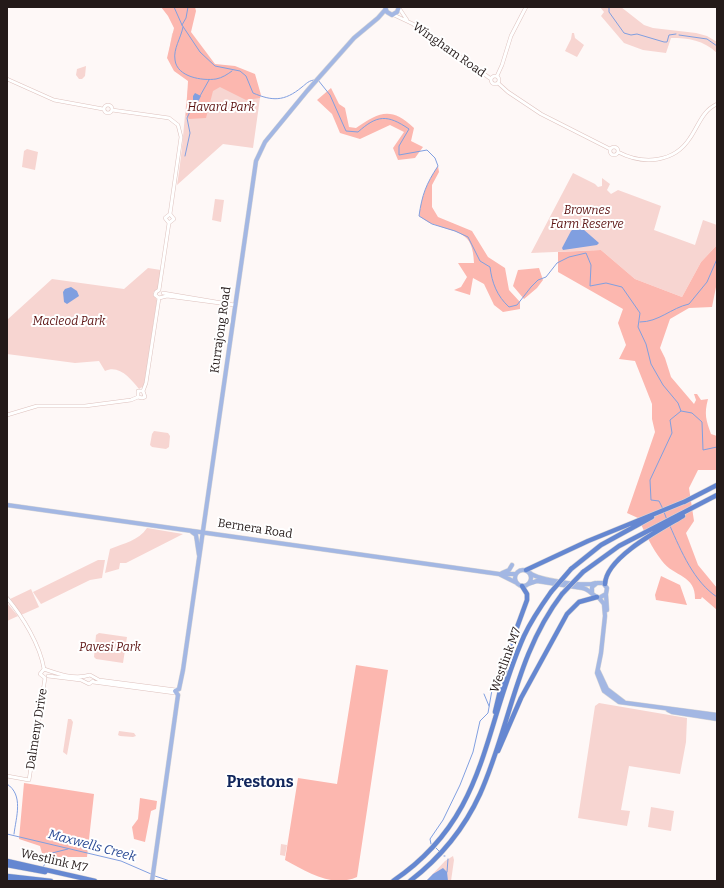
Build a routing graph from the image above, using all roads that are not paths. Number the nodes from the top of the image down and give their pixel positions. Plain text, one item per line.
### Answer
1 (526, 7) edge
2 (385, 8) edge
3 (399, 8) edge
4 (392, 14) junction
5 (378, 18) junction
6 (407, 20) junction
7 (497, 76) junction
8 (7, 79) edge
9 (490, 79) junction
10 (498, 82) junction
11 (717, 104) edge
12 (104, 109) junction
13 (112, 110) junction
14 (610, 150) junction
15 (618, 152) junction
16 (170, 214) junction
17 (169, 223) junction
18 (159, 290) junction
19 (163, 292) junction
20 (160, 298) junction
21 (235, 305) junction
22 (143, 391) junction
23 (138, 397) junction
24 (7, 414) edge
25 (717, 485) edge
26 (717, 495) edge
27 (706, 501) junction
28 (7, 505) edge
29 (628, 527) junction
30 (190, 531) junction
31 (203, 532) junction
32 (200, 557) junction
33 (512, 565) dead end
34 (528, 572) junction
35 (501, 574) junction
36 (516, 574) junction
37 (516, 583) junction
38 (595, 583) junction
39 (528, 584) junction
40 (605, 584) junction
41 (522, 586) junction
42 (592, 592) junction
43 (606, 594) junction
44 (598, 597) junction
45 (7, 598) edge
46 (604, 616) junction
47 (44, 669) junction
48 (48, 672) junction
49 (46, 677) junction
50 (86, 677) junction
51 (93, 680) junction
52 (85, 682) junction
53 (177, 692) junction
54 (668, 709) junction
55 (717, 715) edge
56 (717, 719) edge
57 (7, 776) edge
58 (479, 796) junction
59 (459, 813) junction
60 (7, 861) edge
61 (7, 865) edge
62 (32, 868) junction
63 (54, 872) junction
64 (7, 876) edge
65 (26, 878) junction
66 (7, 880) edge
67 (41, 880) edge
68 (51, 881) edge
69 (88, 881) edge
70 (96, 881) edge
71 (151, 881) edge
72 (394, 881) edge
73 (410, 881) edge

1 - 7 street
2 - 4 main road
2 - 5 main road
3 - 4 main road
3 - 6 street, Wingham Road
4 - 5 main road
4 - 6 street, Wingham Road
5 - 21 main road, Kurrajong Road
6 - 9 street, Wingham Road
7 - 9 street
7 - 10 street
8 - 12 street
9 - 10 street, Wingham Road
10 - 14 street
11 - 15 street
12 - 13 street
12 - 13 street
13 - 16 street
14 - 15 street
14 - 15 street
16 - 17 street
16 - 17 street
17 - 18 street
18 - 19 street
18 - 20 street
19 - 20 street
19 - 21 street
20 - 21 street
20 - 22 street
21 - 31 main road, Kurrajong Road
22 - 23 street
22 - 23 street
23 - 24 street
25 - 29 highway, Westlink M7
26 - 27 highway, Westlink M7
27 - 40 highway
27 - 58 highway, Westlink M7, bridge
28 - 30 main road, Bernera Road
29 - 34 highway
29 - 59 highway, Westlink M7, bridge
30 - 31 main road, Bernera Road
30 - 32 main road
31 - 32 main road, Kurrajong Road
31 - 35 main road, Bernera Road
32 - 53 main road, Kurrajong Road
33 - 35 main road
34 - 36 main road
34 - 38 main road
34 - 39 main road
35 - 36 main road, Bernera Road
35 - 37 main road, Bernera Road
36 - 37 main road
37 - 41 main road
38 - 40 main road
38 - 42 main road
39 - 41 main road
39 - 42 main road
40 - 43 main road
41 - 59 highway
42 - 44 main road
43 - 44 main road
43 - 46 main road
44 - 46 main road
44 - 58 highway
45 - 47 street
46 - 54 main road
47 - 48 street
47 - 49 street
48 - 49 street
48 - 50 street
49 - 52 street
49 - 57 street, Dalmeny Drive
50 - 51 street
50 - 52 street
51 - 52 street
51 - 53 street
53 - 71 main road, Kurrajong Road
54 - 55 main road
54 - 56 main road
58 - 73 highway, Westlink M7
59 - 72 highway, Westlink M7
60 - 62 highway, Westlink M7
61 - 62 highway
62 - 63 highway
63 - 69 highway
63 - 70 highway, Westlink M7
64 - 65 highway, Westlink M7
65 - 66 highway
65 - 67 highway, Westlink M7
67 - 68 highway, Westlink M7

